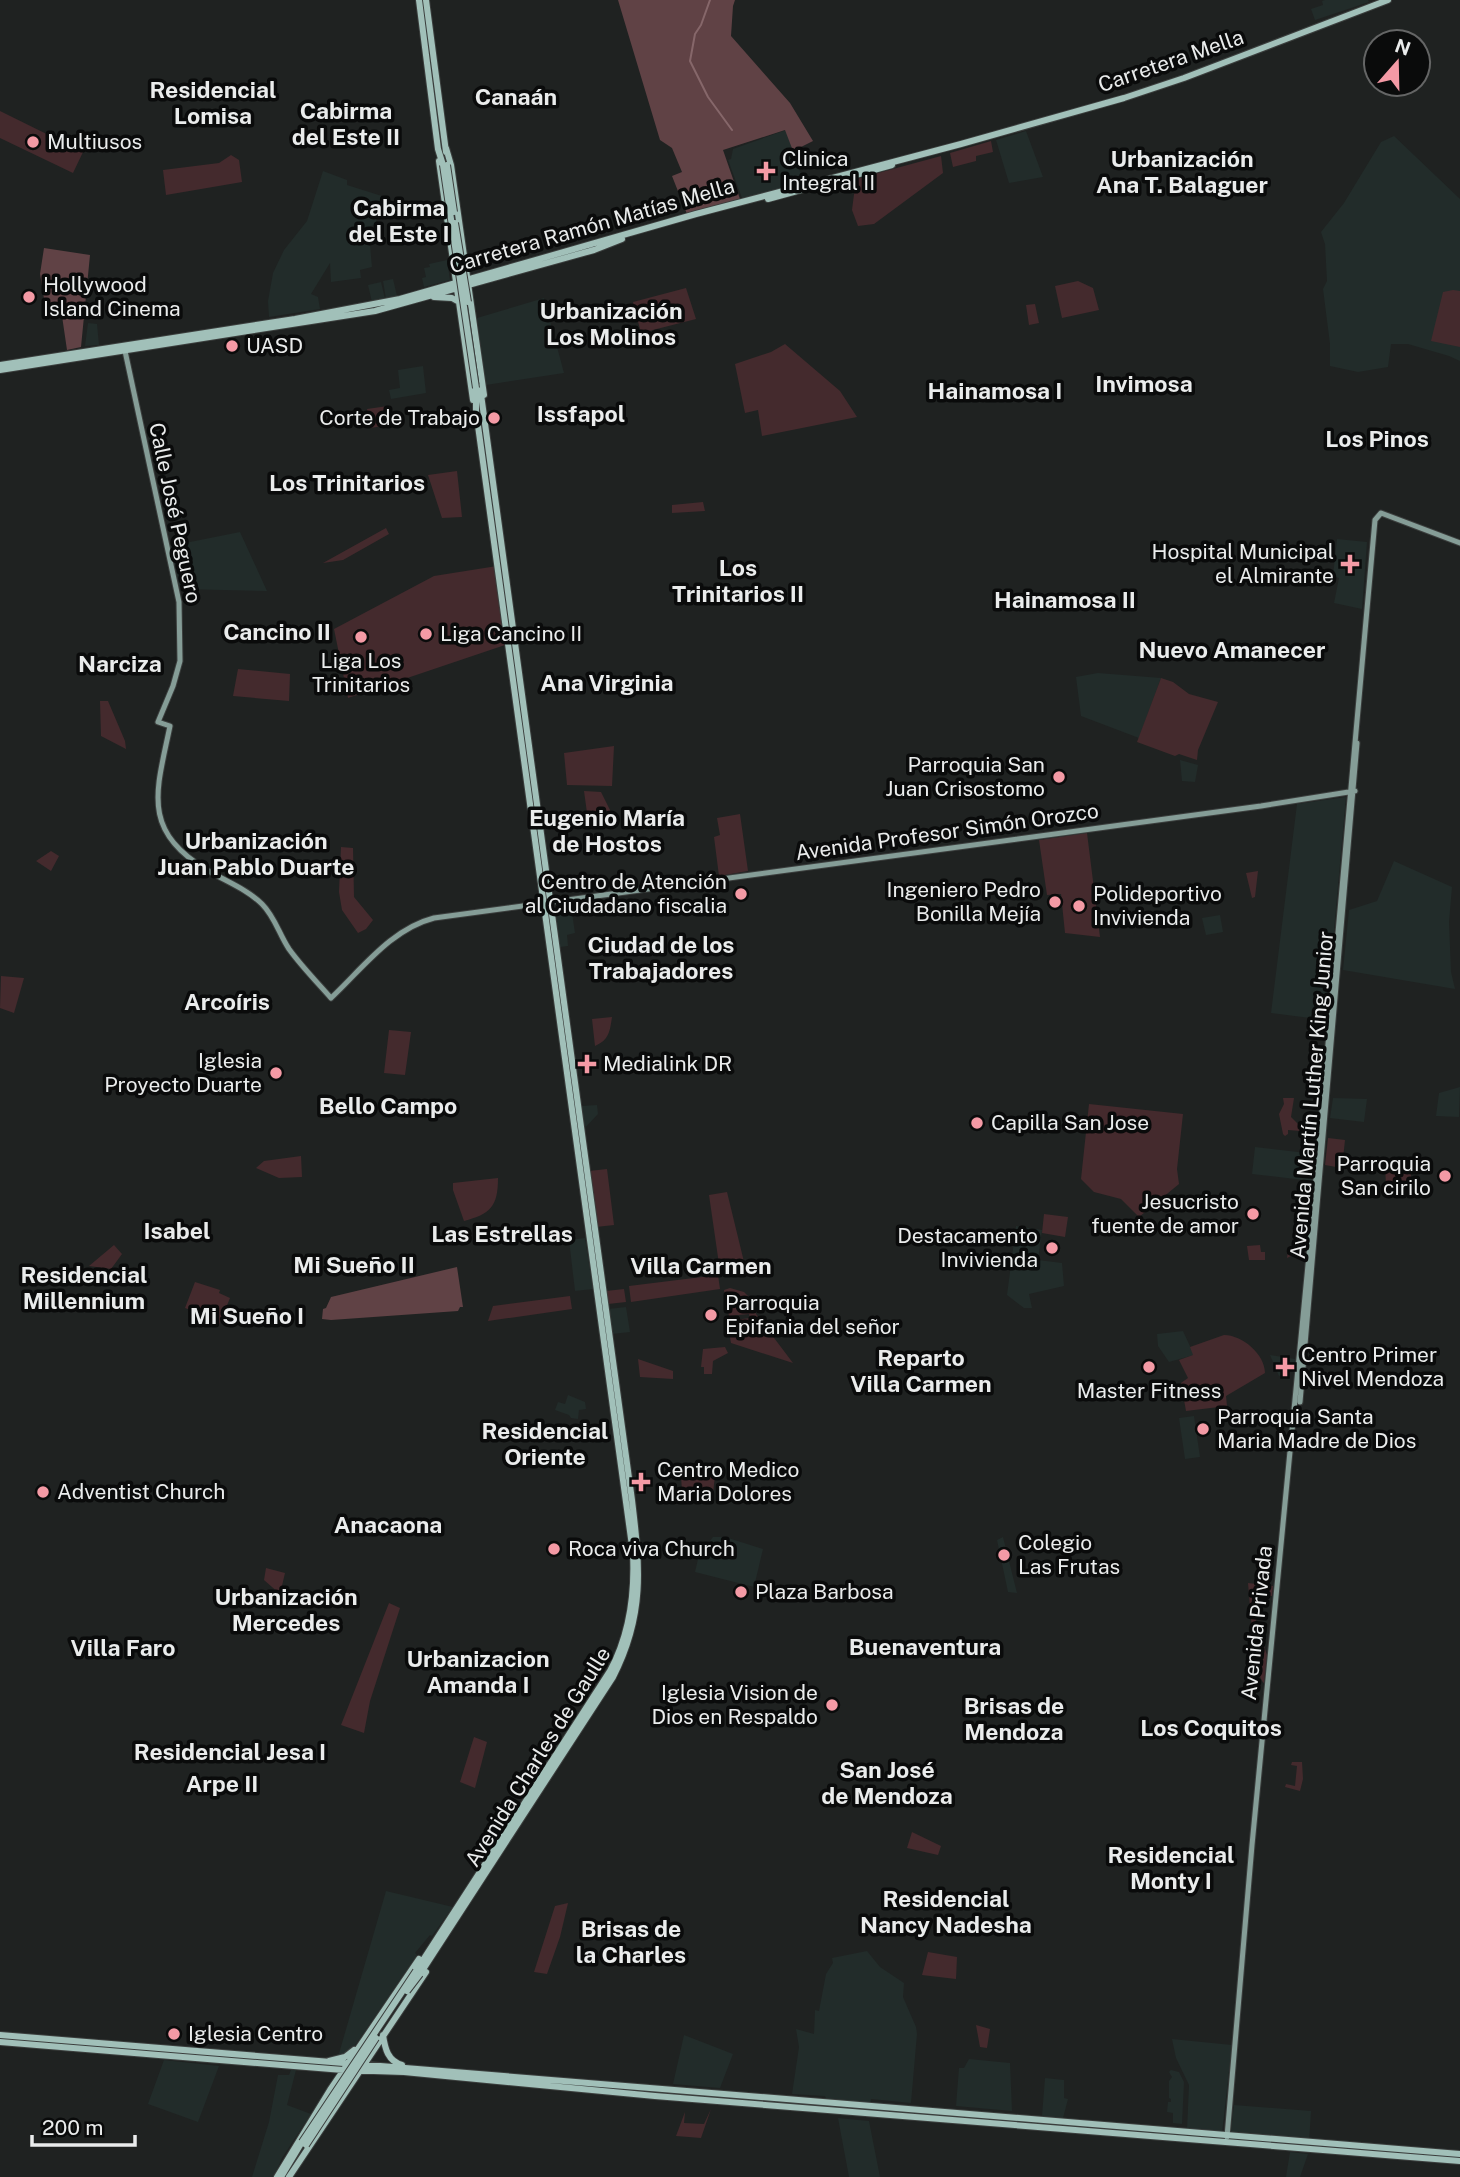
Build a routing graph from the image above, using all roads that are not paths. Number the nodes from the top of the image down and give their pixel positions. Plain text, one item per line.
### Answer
1 (419, 0) edge
2 (426, 0) edge
3 (1388, 0) edge
4 (961, 144) joint
5 (442, 148) junction
6 (468, 279) junction
7 (457, 289) junction
8 (470, 294) junction
9 (425, 298) junction
10 (125, 351) junction
11 (0, 365) edge
12 (0, 370) edge
13 (478, 387) junction
14 (475, 411) junction
15 (484, 411) junction
16 (1460, 543) edge
17 (1352, 792) junction
18 (546, 904) junction
19 (331, 998) joint
20 (1297, 1402) joint
21 (438, 1942) junction
22 (0, 2035) edge
23 (366, 2035) junction
24 (383, 2035) junction
25 (0, 2042) edge
26 (318, 2064) junction
27 (345, 2067) junction
28 (407, 2067) junction
29 (360, 2068) junction
30 (385, 2071) junction
31 (330, 2090) junction
32 (343, 2095) junction
33 (1227, 2139) junction
34 (304, 2143) junction
35 (1460, 2154) edge
36 (1460, 2161) edge
37 (279, 2177) edge
38 (288, 2177) edge

1 - 5 main road
2 - 5 main road
3 - 4 main road, Carretera Mella
4 - 6 main road, Carretera Ramón Matías Mella
5 - 6 main road
5 - 7 main road
5 - 13 main road, bridge
6 - 7 main road, Carretera Ramón Matías Mella
6 - 8 main road
7 - 8 main road
7 - 9 main road, Carretera Ramón Matías Mella
7 - 9 main road
7 - 11 main road, Carretera Ramón Matías Mella
7 - 14 main road
8 - 15 main road
9 - 10 main road, Carretera Ramón Matías Mella
10 - 12 main road, Carretera Ramón Matías Mella
10 - 19 main road, Calle José Peguero
13 - 14 main road, Avenida Charles de Gaulle
13 - 15 main road, Avenida Charles de Gaulle
14 - 18 main road, Avenida Charles de Gaulle
15 - 18 main road, Avenida Charles de Gaulle
16 - 17 main road, Avenida Martín Luther King Junior
17 - 18 main road, Avenida Profesor Simón Orozco
17 - 20 main road, Avenida Martín Luther King Junior
18 - 19 main road, Avenida Profesor Simón Orozco
18 - 21 main road, Avenida Charles de Gaulle
20 - 33 main road, Avenida Privada
21 - 23 main road
21 - 24 main road
21 - 34 main road, Avenida Charles de Gaulle, bridge
22 - 26 main road
23 - 26 main road
23 - 27 main road
24 - 28 main road
24 - 29 main road
25 - 26 main road
26 - 27 main road
26 - 31 main road
27 - 29 main road
27 - 31 main road
28 - 29 main road
28 - 33 main road
29 - 30 main road
29 - 32 main road
30 - 32 main road
30 - 33 main road
31 - 37 main road
32 - 38 main road
33 - 35 main road
33 - 36 main road
34 - 37 main road, Avenida Charles de Gaulle
34 - 38 main road, Avenida Charles de Gaulle

